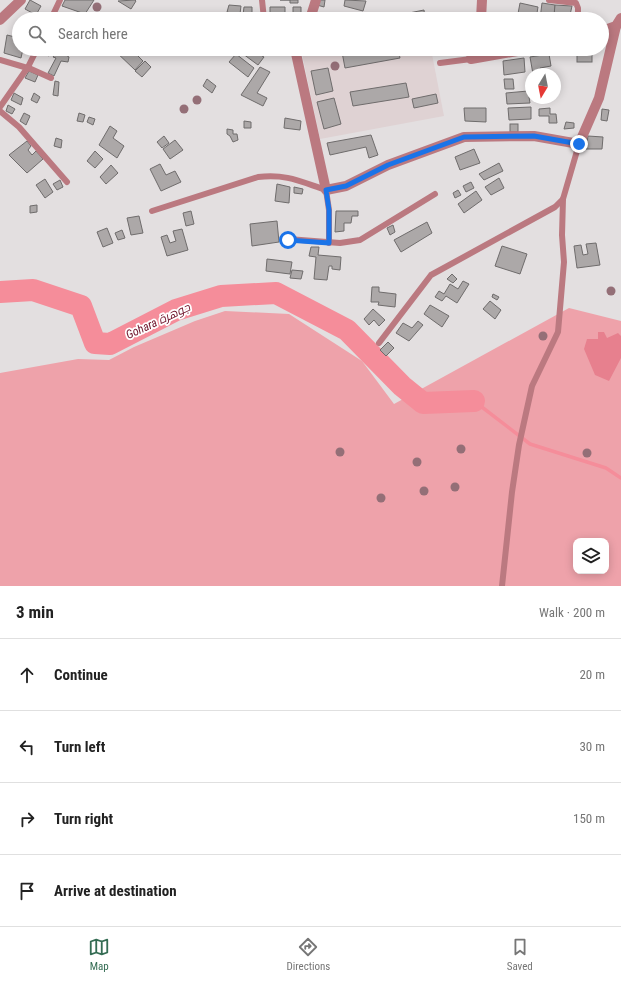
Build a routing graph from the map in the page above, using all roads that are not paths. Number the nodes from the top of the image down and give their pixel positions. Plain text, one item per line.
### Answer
1 (21, 0) edge
2 (60, 0) edge
3 (262, 0) edge
4 (316, 0) edge
5 (482, 0) edge
6 (549, 0) edge
7 (54, 12) edge
8 (263, 12) edge
9 (312, 12) edge
10 (481, 12) edge
11 (578, 12) edge
12 (0, 20) edge
13 (618, 22) edge
14 (609, 27) edge
15 (33, 56) edge
16 (297, 56) edge
17 (464, 56) edge
18 (0, 60) edge
19 (440, 62) dead end
20 (26, 69) junction
21 (51, 78) dead end
22 (0, 107) edge
23 (0, 111) edge
24 (579, 144) junction
25 (67, 182) dead end
26 (326, 190) junction
27 (435, 194) dead end
28 (563, 199) junction
29 (152, 211) dead end
30 (288, 240) dead end
31 (329, 243) junction
32 (379, 343) dead end
33 (502, 586) edge

1 - 12 street
2 - 7 lane
3 - 8 lane
4 - 9 street
5 - 10 street
6 - 11 lane
13 - 14 street
13 - 24 street
15 - 20 lane
16 - 26 street
17 - 19 lane
18 - 20 lane
20 - 21 lane
20 - 22 lane
23 - 25 lane
24 - 26 street
24 - 28 lane
26 - 29 lane
26 - 31 lane
27 - 31 lane
28 - 32 lane
28 - 33 lane
30 - 31 lane

